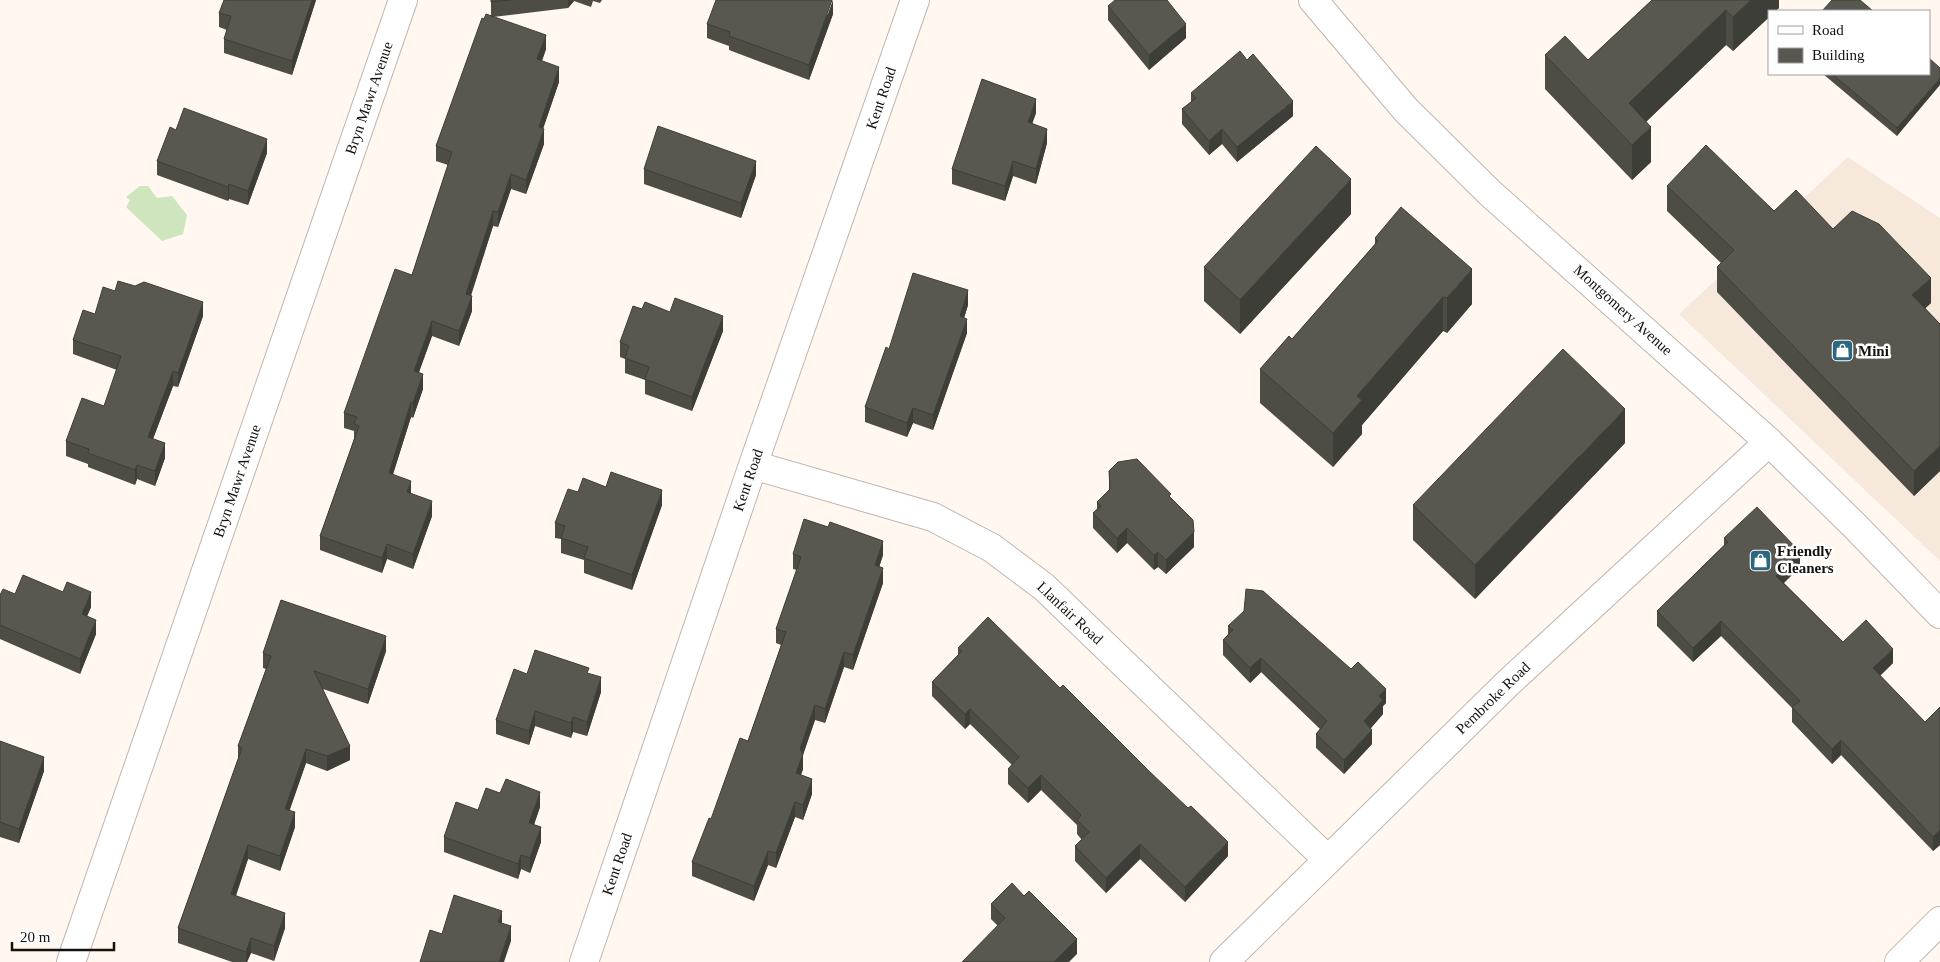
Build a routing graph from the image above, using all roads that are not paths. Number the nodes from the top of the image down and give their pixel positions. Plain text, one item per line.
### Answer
1 (403, 0) edge
2 (915, 0) edge
3 (1313, 0) edge
4 (1769, 442) junction
5 (753, 465) junction
6 (1940, 614) edge
7 (1327, 859) junction
8 (1940, 921) edge
9 (71, 962) edge
10 (584, 962) edge
11 (1224, 962) edge
12 (1898, 962) edge

1 - 9 street, Bryn Mawr Avenue
2 - 5 street, Kent Road
3 - 4 street, Montgomery Avenue
4 - 6 street, Montgomery Avenue
4 - 7 street, Pembroke Road
5 - 7 street, Llanfair Road
5 - 10 street, Kent Road
7 - 11 street, Pembroke Road
8 - 12 street

